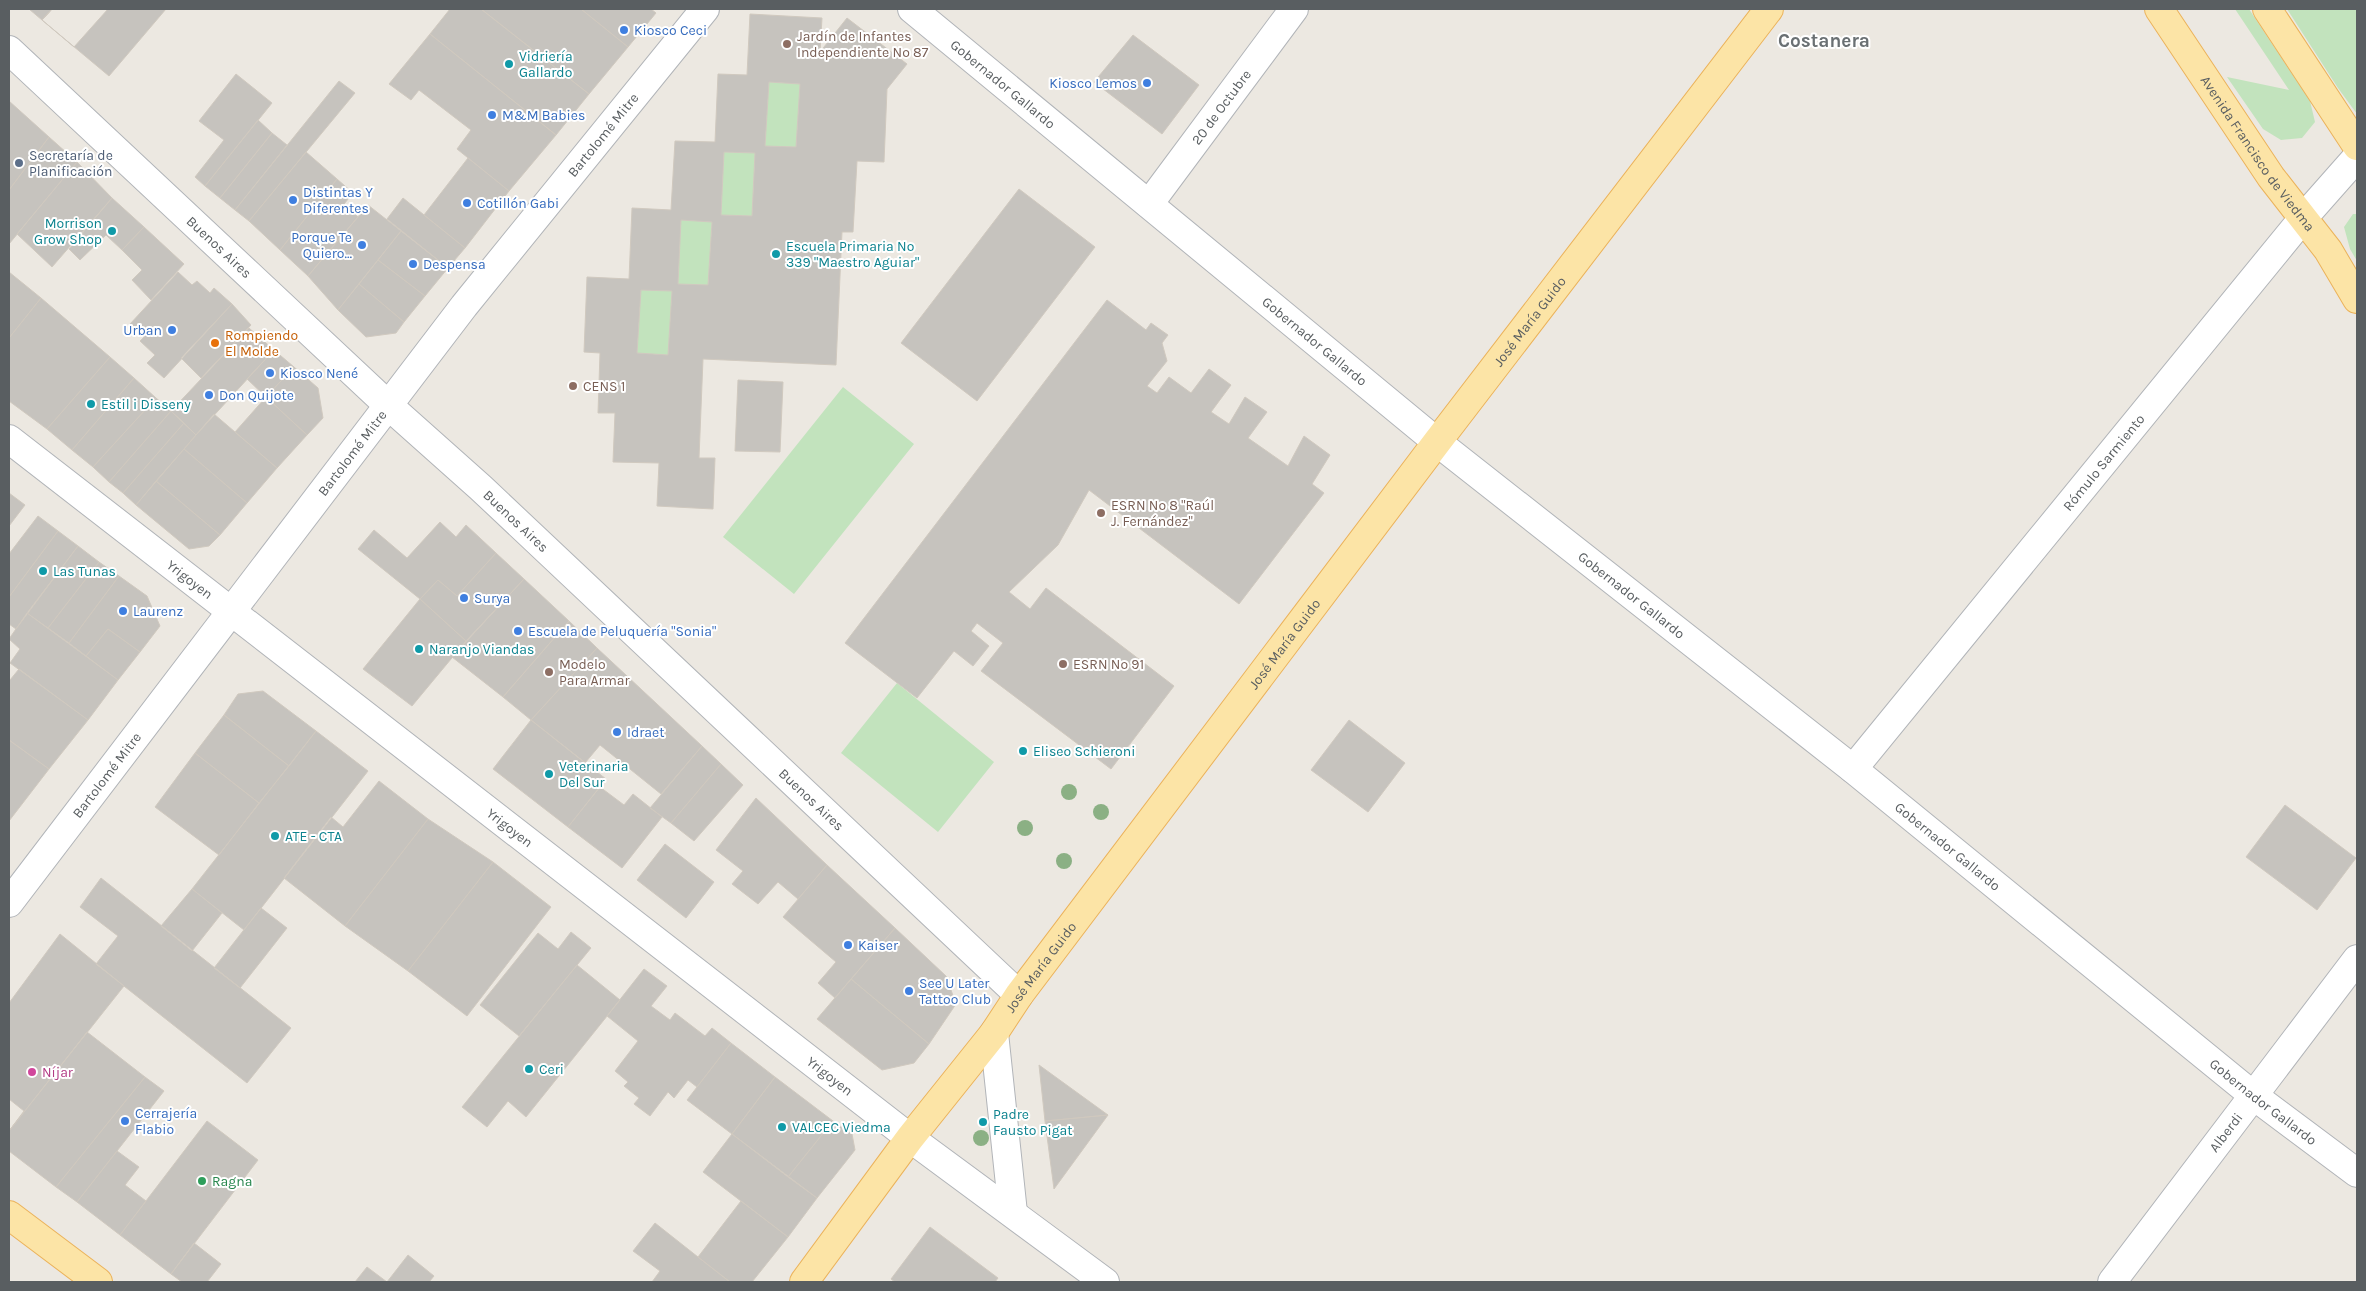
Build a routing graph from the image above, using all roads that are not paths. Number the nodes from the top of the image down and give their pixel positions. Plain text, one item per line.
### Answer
1 (705, 9) edge
2 (912, 9) edge
3 (1294, 9) edge
4 (1769, 9) edge
5 (2159, 9) edge
6 (2267, 9) edge
7 (9, 50) edge
8 (2357, 146) edge
9 (2357, 157) edge
10 (1148, 204) junction
11 (2304, 217) junction
12 (2357, 299) edge
13 (388, 406) junction
14 (9, 439) edge
15 (1437, 442) junction
16 (232, 611) junction
17 (1853, 769) junction
18 (9, 903) edge
19 (2357, 959) edge
20 (1020, 996) junction
21 (994, 1033) junction
22 (2254, 1096) junction
23 (910, 1138) junction
24 (2357, 1174) edge
25 (1013, 1213) junction
26 (9, 1216) edge
27 (98, 1282) edge
28 (804, 1282) edge
29 (1106, 1282) edge
30 (2112, 1282) edge

1 - 13 street, Bartolomé Mitre
2 - 10 street, Gobernador Gallardo
3 - 10 street, 20 de Octubre
4 - 15 main road, José María Guido
5 - 11 main road, Avenida Francisco de Viedma
6 - 8 main road
7 - 13 street, Buenos Aires
9 - 11 street, Rómulo Sarmiento
10 - 15 street, Gobernador Gallardo
11 - 12 main road, Avenida Francisco de Viedma
11 - 17 street, Rómulo Sarmiento
13 - 16 street, Bartolomé Mitre
13 - 20 street, Buenos Aires
14 - 16 street, Yrigoyen
15 - 17 street, Gobernador Gallardo
15 - 20 main road, José María Guido
16 - 18 street, Bartolomé Mitre
16 - 23 street, Yrigoyen
17 - 22 street, Gobernador Gallardo
19 - 22 street, Alberdi
20 - 21 main road, José María Guido
21 - 23 main road, José María Guido
21 - 25 street
22 - 24 street, Gobernador Gallardo
22 - 30 street, Alberdi
23 - 25 street, Yrigoyen
23 - 28 main road, José María Guido
25 - 29 street, Yrigoyen
26 - 27 main road

